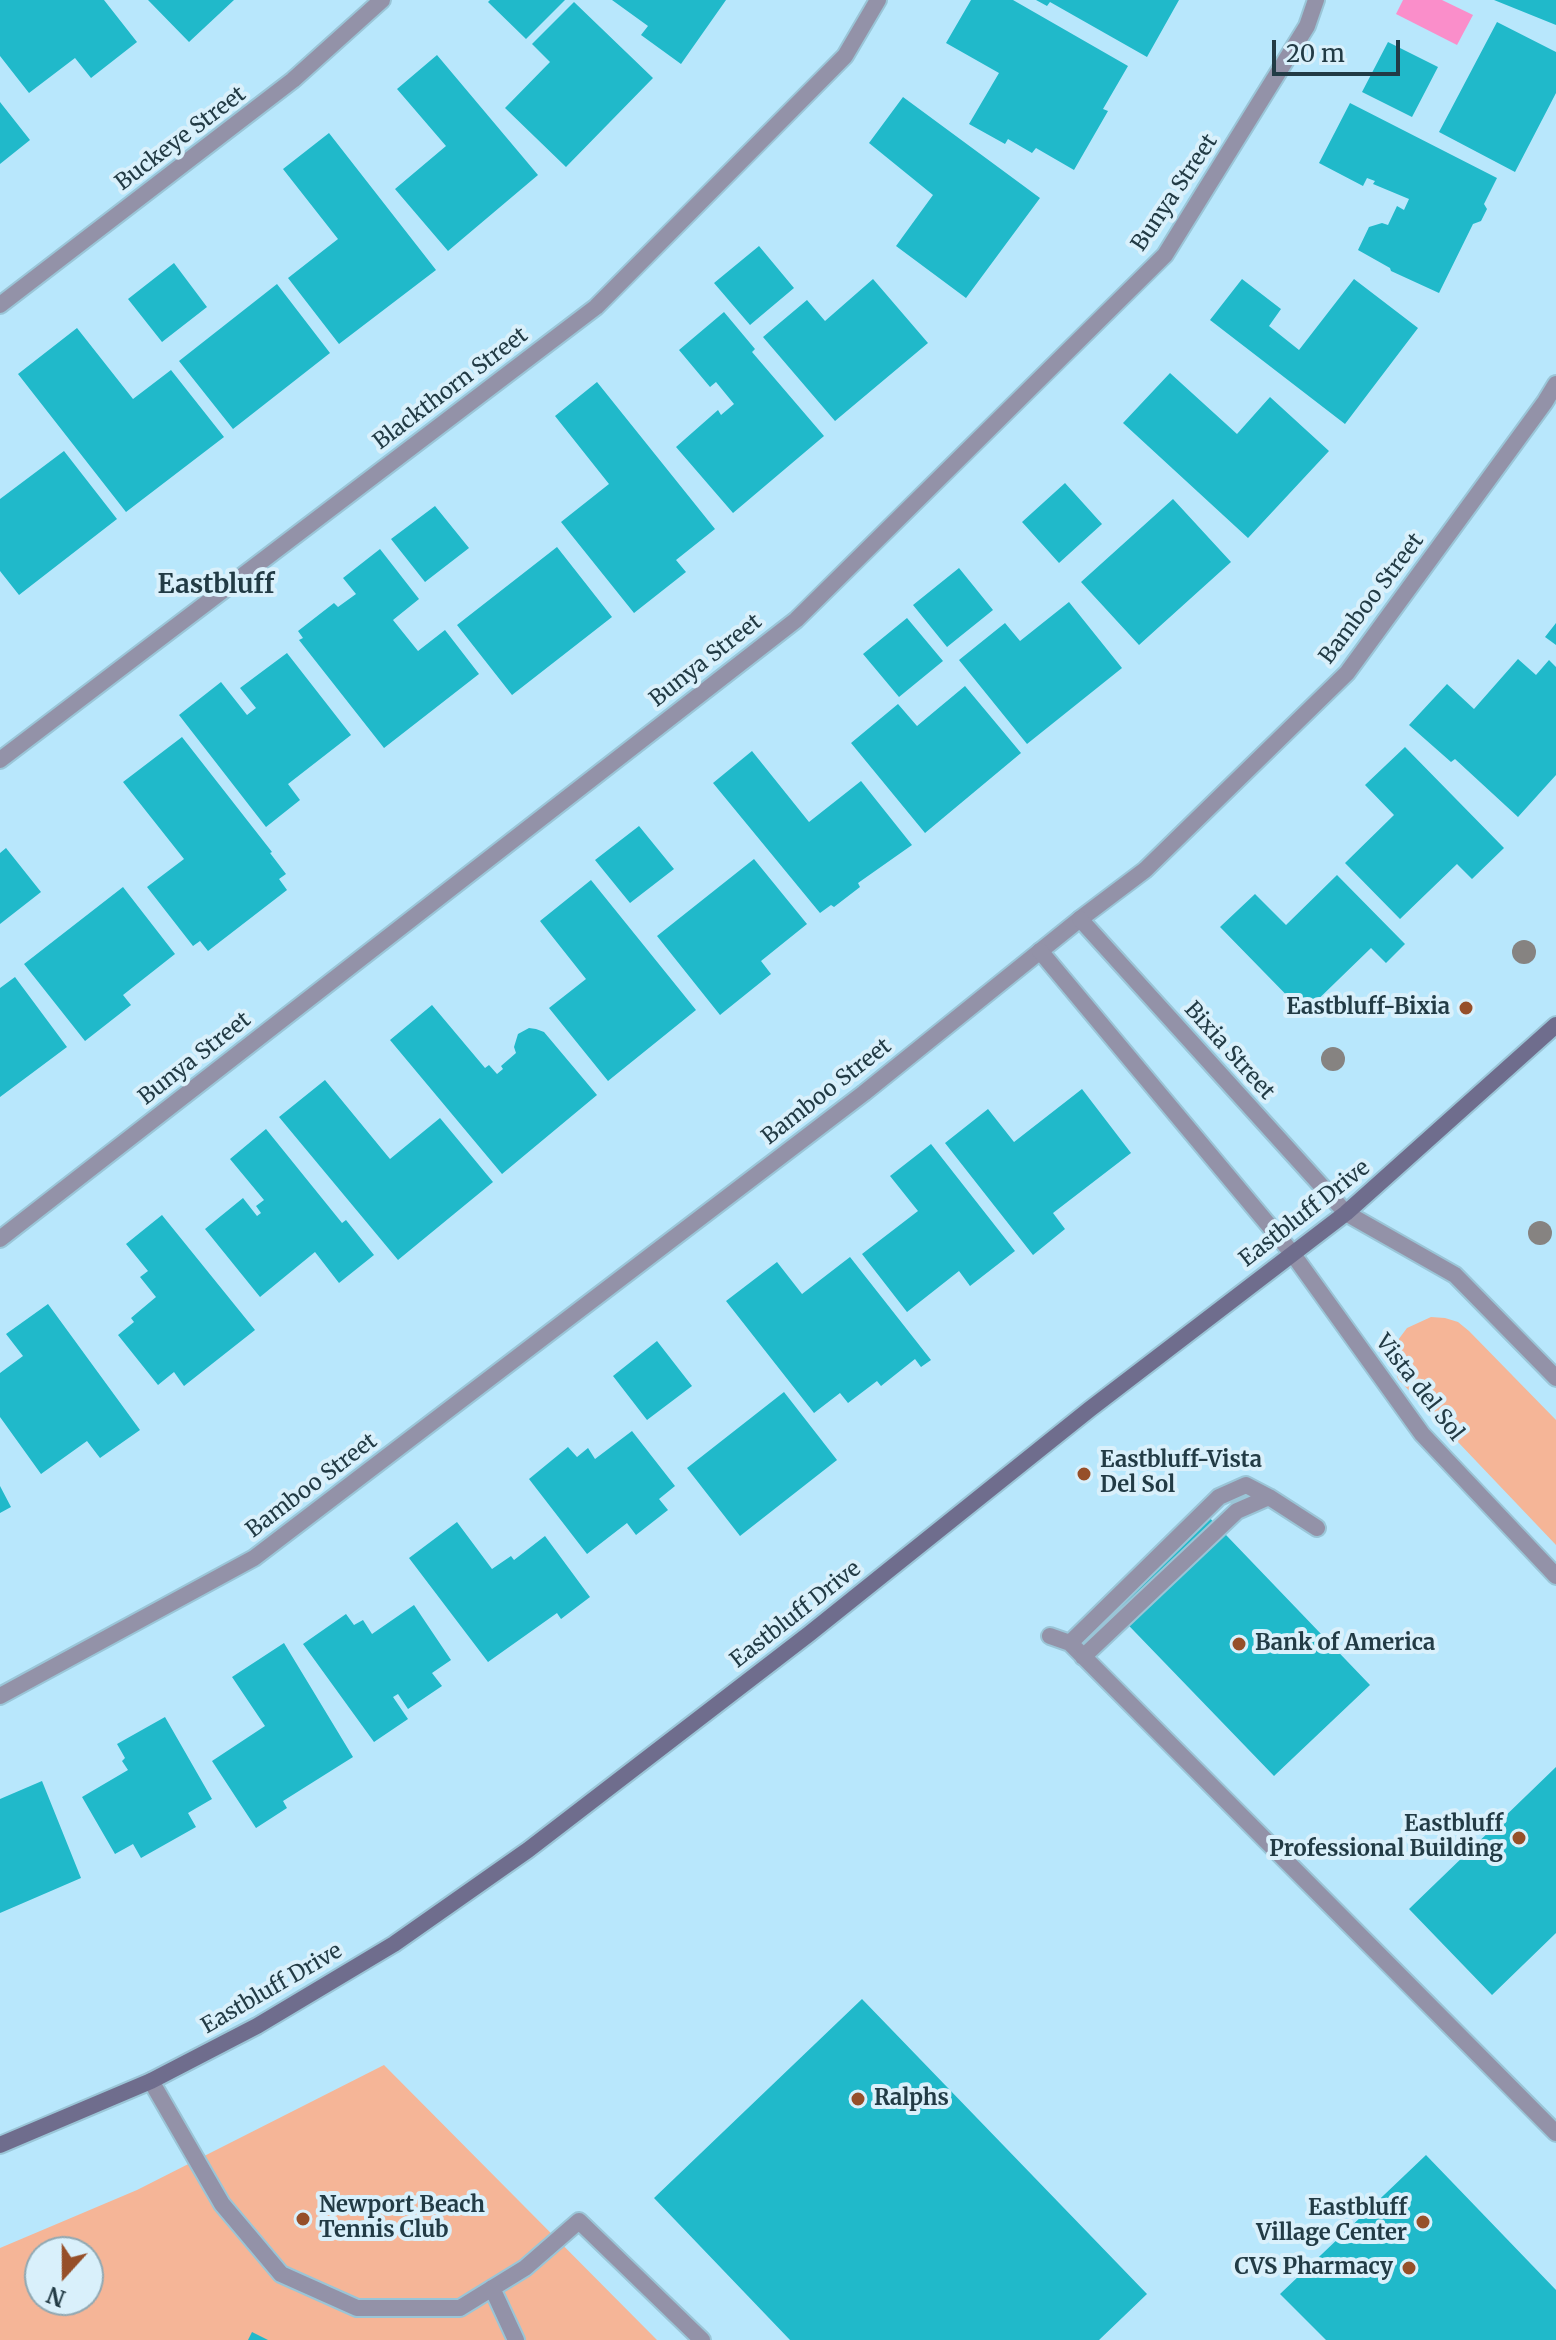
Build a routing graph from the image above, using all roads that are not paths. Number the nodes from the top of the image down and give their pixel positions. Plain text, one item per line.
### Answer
1 (382, 0) edge
2 (878, 0) edge
3 (1316, 0) edge
4 (0, 305) edge
5 (1556, 384) edge
6 (0, 760) edge
7 (1080, 919) junction
8 (1040, 951) junction
9 (1556, 1025) edge
10 (1346, 1213) junction
11 (0, 1239) edge
12 (1292, 1253) junction
13 (1556, 1378) edge
14 (1269, 1497) junction
15 (1317, 1528) dead end
16 (1556, 1576) edge
17 (1050, 1636) dead end
18 (1070, 1643) junction
19 (1083, 1657) junction
20 (0, 1696) edge
21 (151, 2081) junction
22 (1556, 2133) edge
23 (0, 2145) edge
24 (492, 2288) junction
25 (516, 2340) edge
26 (702, 2340) edge

1 - 4 street, Buckeye Street
2 - 6 street, Blackthorn Street
3 - 11 street, Bunya Street
5 - 7 street, Bamboo Street
7 - 8 street, Bamboo Street
7 - 10 street, Bixia Street
8 - 12 street
8 - 20 street, Bamboo Street
9 - 10 main road, Eastbluff Drive
10 - 12 main road, Eastbluff Drive
10 - 13 street
12 - 16 street, Vista del Sol
12 - 21 main road, Eastbluff Drive
14 - 15 street
14 - 18 street
14 - 19 street
17 - 18 street
18 - 19 street
19 - 22 street
21 - 23 main road, Eastbluff Drive
21 - 24 street
24 - 25 street
24 - 26 street

